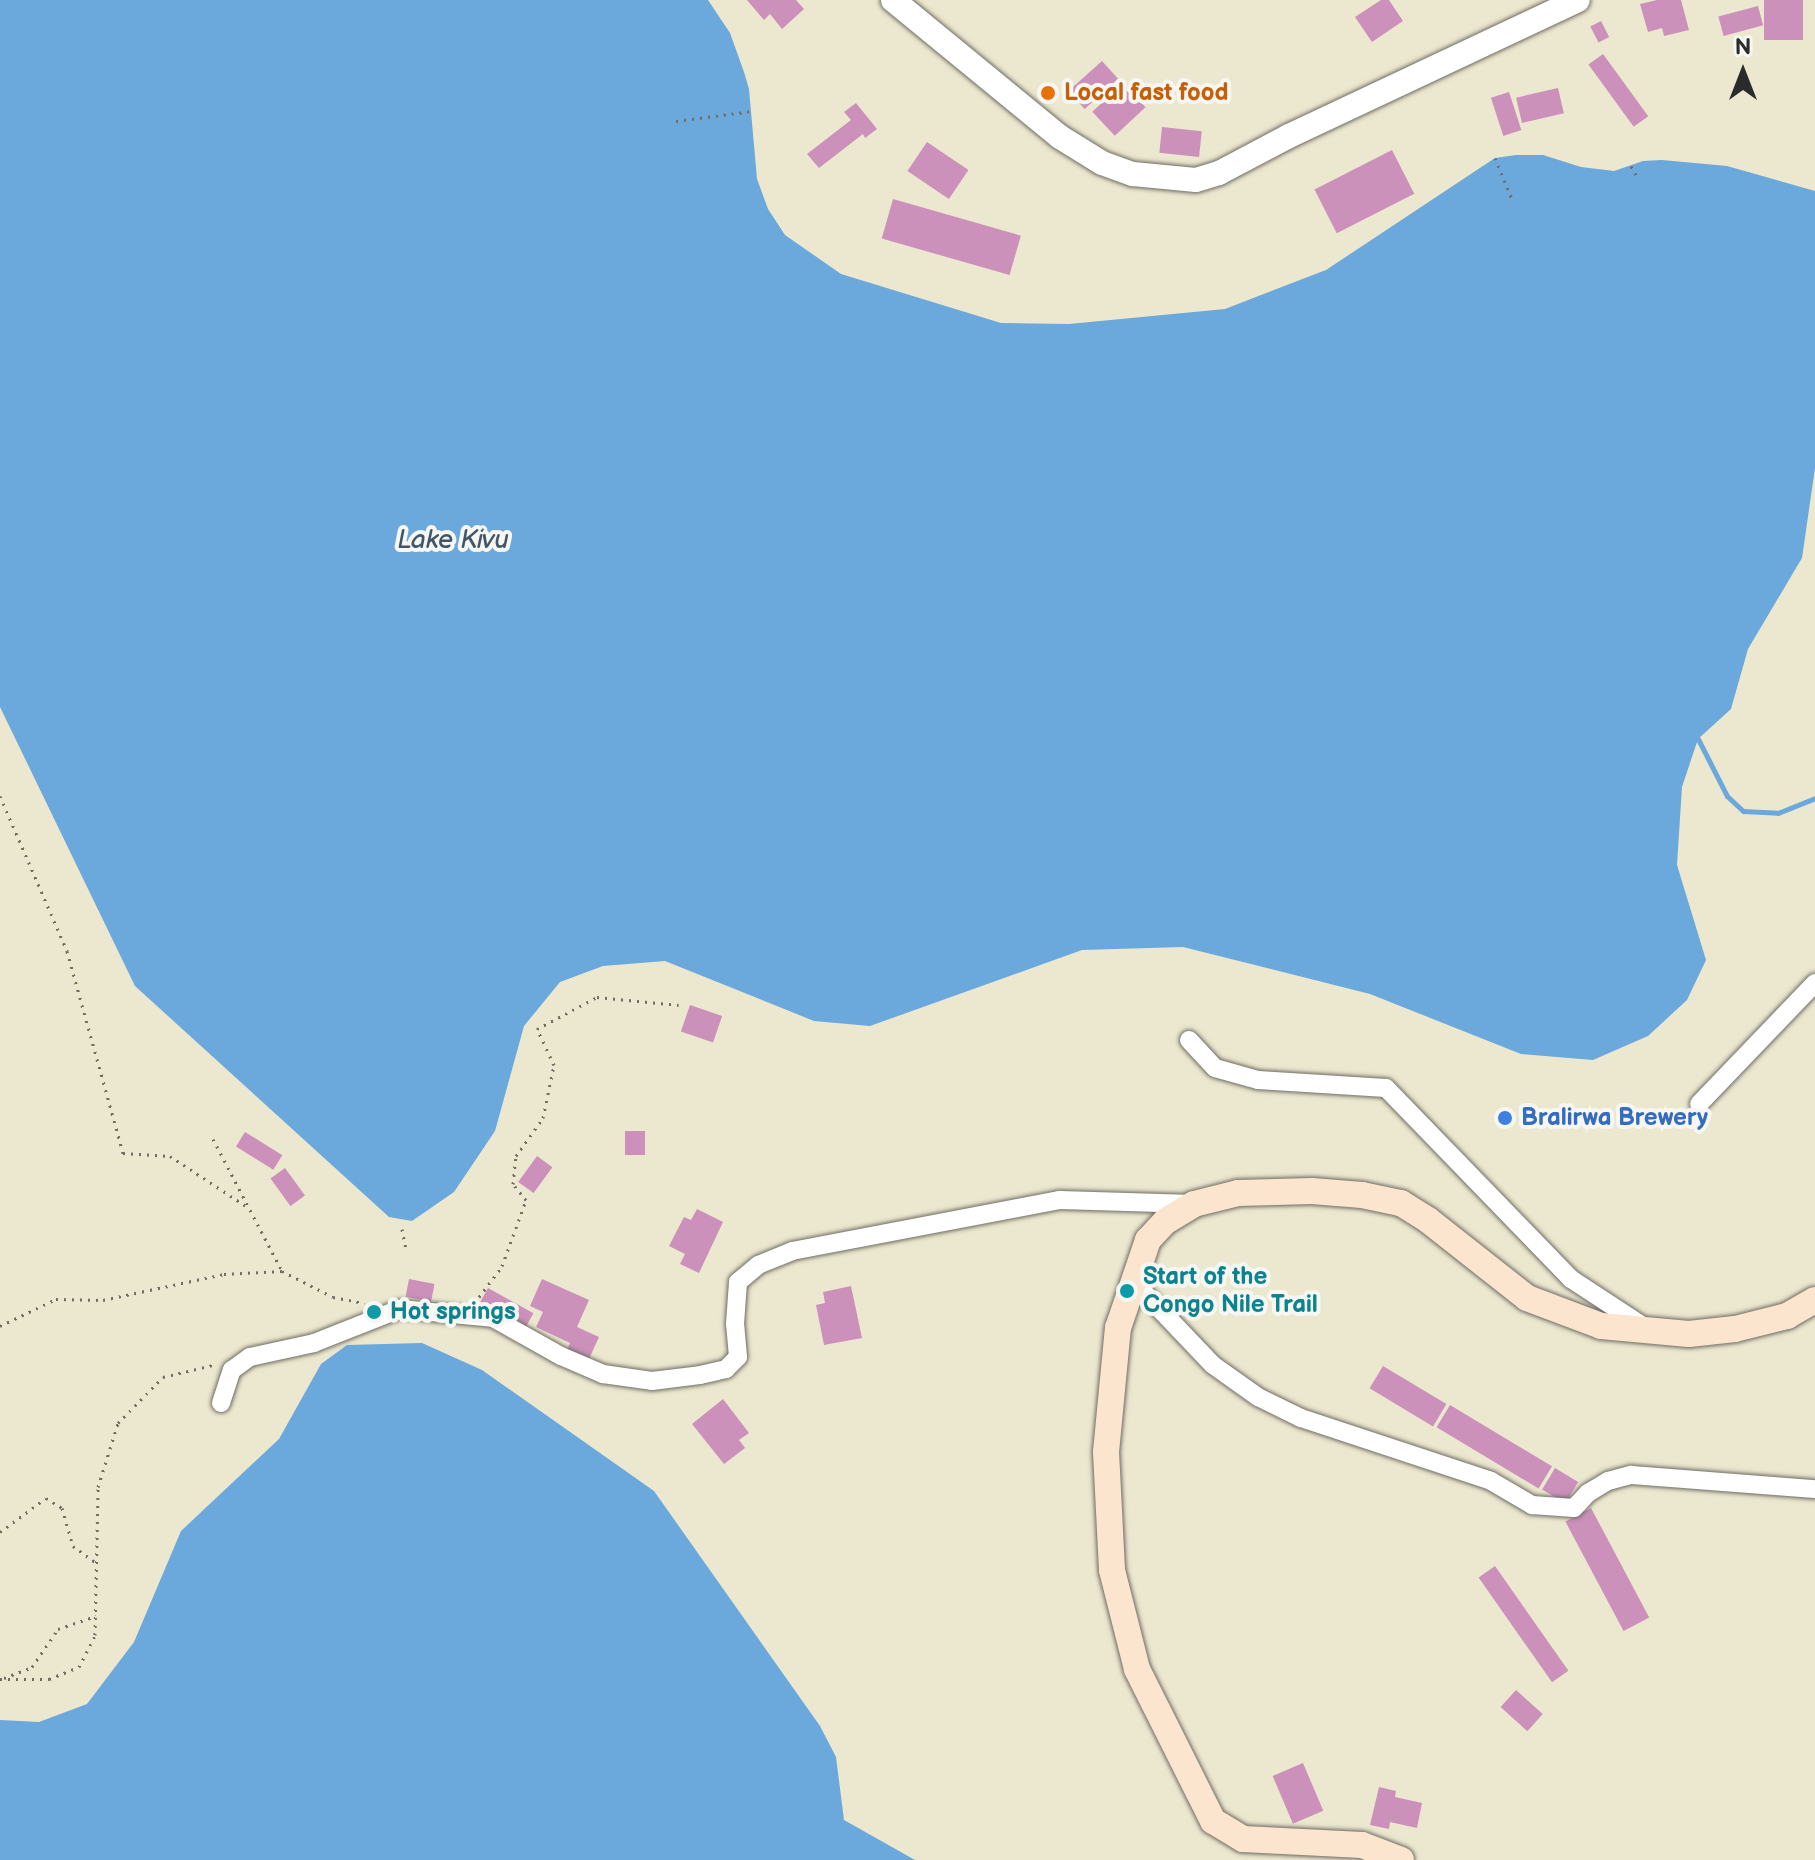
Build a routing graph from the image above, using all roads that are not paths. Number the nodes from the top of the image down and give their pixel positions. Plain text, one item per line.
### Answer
1 (893, 0) edge
2 (1578, 0) edge
3 (1815, 983) edge
4 (1189, 1040) dead end
5 (1699, 1104) dead end
6 (1194, 1204) junction
7 (1132, 1280) junction
8 (1815, 1300) edge
9 (1652, 1331) junction
10 (221, 1403) dead end
11 (1815, 1489) edge
12 (1401, 1860) edge

1 - 2 street
3 - 5 street
4 - 9 street
6 - 7 main road
6 - 9 main road
6 - 10 street
7 - 11 street
7 - 12 main road
8 - 9 main road

